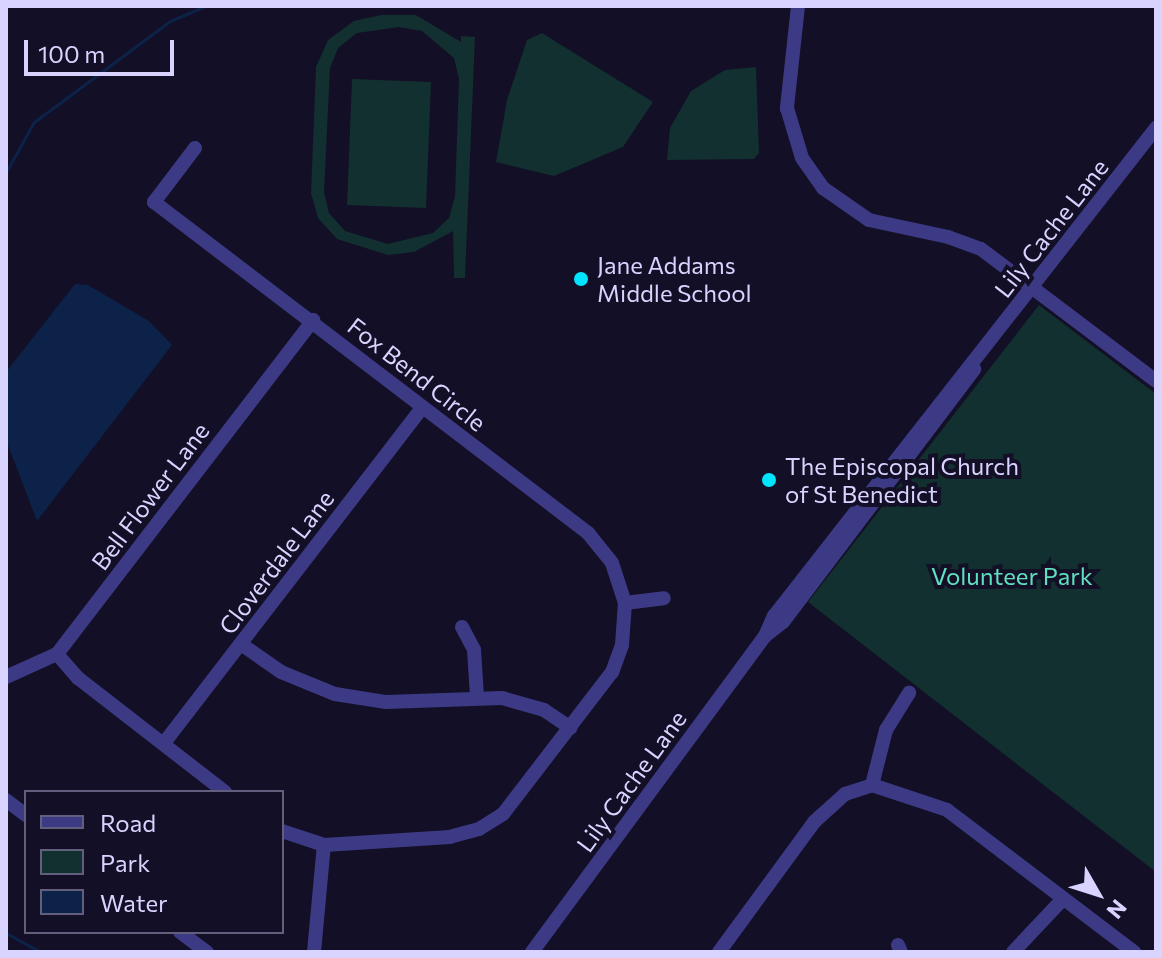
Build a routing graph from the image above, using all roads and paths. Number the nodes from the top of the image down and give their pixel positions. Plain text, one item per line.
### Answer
1 (798, 6) edge
2 (1156, 128) edge
3 (195, 148) dead end
4 (1033, 288) junction
5 (313, 320) junction
6 (1156, 381) edge
7 (423, 407) junction
8 (664, 598) dead end
9 (625, 603) junction
10 (462, 627) dead end
11 (241, 644) junction
12 (57, 654) junction
13 (6, 677) edge
14 (909, 693) dead end
15 (477, 697) junction
16 (571, 728) junction
17 (164, 743) junction
18 (872, 785) junction
19 (223, 790) edge
20 (6, 800) edge
21 (24, 814) edge
22 (284, 832) edge
23 (324, 845) junction
24 (1063, 899) junction
25 (183, 934) edge
26 (207, 952) edge
27 (314, 952) edge
28 (532, 952) edge
29 (719, 952) edge
30 (1013, 952) edge
31 (1134, 952) edge

1 - 4 street
2 - 4 street, Lily Cache Lane
3 - 5 street, Fox Bend Circle
4 - 6 street
4 - 28 street, Lily Cache Lane
5 - 7 street, Fox Bend Circle
5 - 12 street, Bell Flower Lane
7 - 9 street, Fox Bend Circle
7 - 11 street, Cloverdale Lane
8 - 9 street
9 - 16 street, Fox Bend Circle
10 - 15 street
11 - 15 street
11 - 17 street, Cloverdale Lane
12 - 13 street, Bell Flower Lane
12 - 17 street
14 - 18 street
15 - 16 street
16 - 23 street, Fox Bend Circle
17 - 19 street
18 - 24 street
18 - 29 street
20 - 21 street
22 - 23 street, Fox Bend Circle
23 - 27 street
24 - 30 street
24 - 31 street
25 - 26 street

